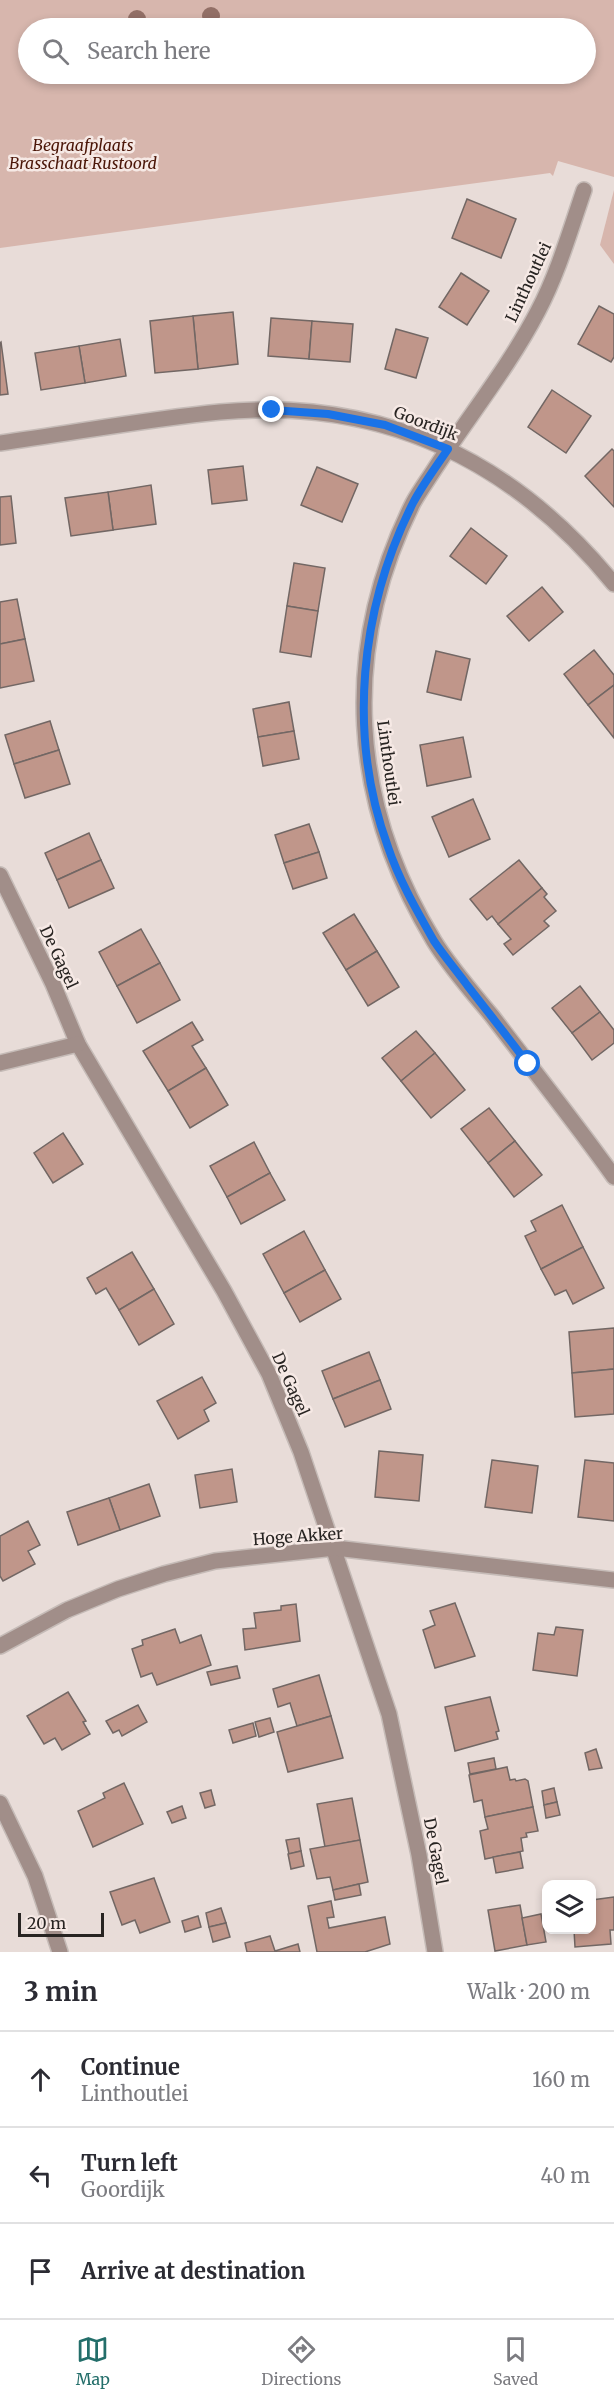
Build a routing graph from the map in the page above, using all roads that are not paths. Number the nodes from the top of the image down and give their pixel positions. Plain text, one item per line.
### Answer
1 (584, 190) dead end
2 (0, 443) edge
3 (448, 449) junction
4 (614, 584) edge
5 (0, 875) edge
6 (78, 1044) junction
7 (0, 1063) edge
8 (614, 1177) edge
9 (335, 1548) junction
10 (614, 1580) edge
11 (0, 1646) edge
12 (0, 1803) edge
13 (60, 1952) edge
14 (435, 1952) edge

1 - 3 street, Linthoutlei
2 - 3 street, Goordijk
3 - 4 street, Goordijk
3 - 8 street, Linthoutlei
5 - 6 street, De Gagel
6 - 7 street
6 - 9 street, De Gagel
9 - 10 street, Hoge Akker
9 - 11 street, Hoge Akker
9 - 14 street, De Gagel
12 - 13 street

